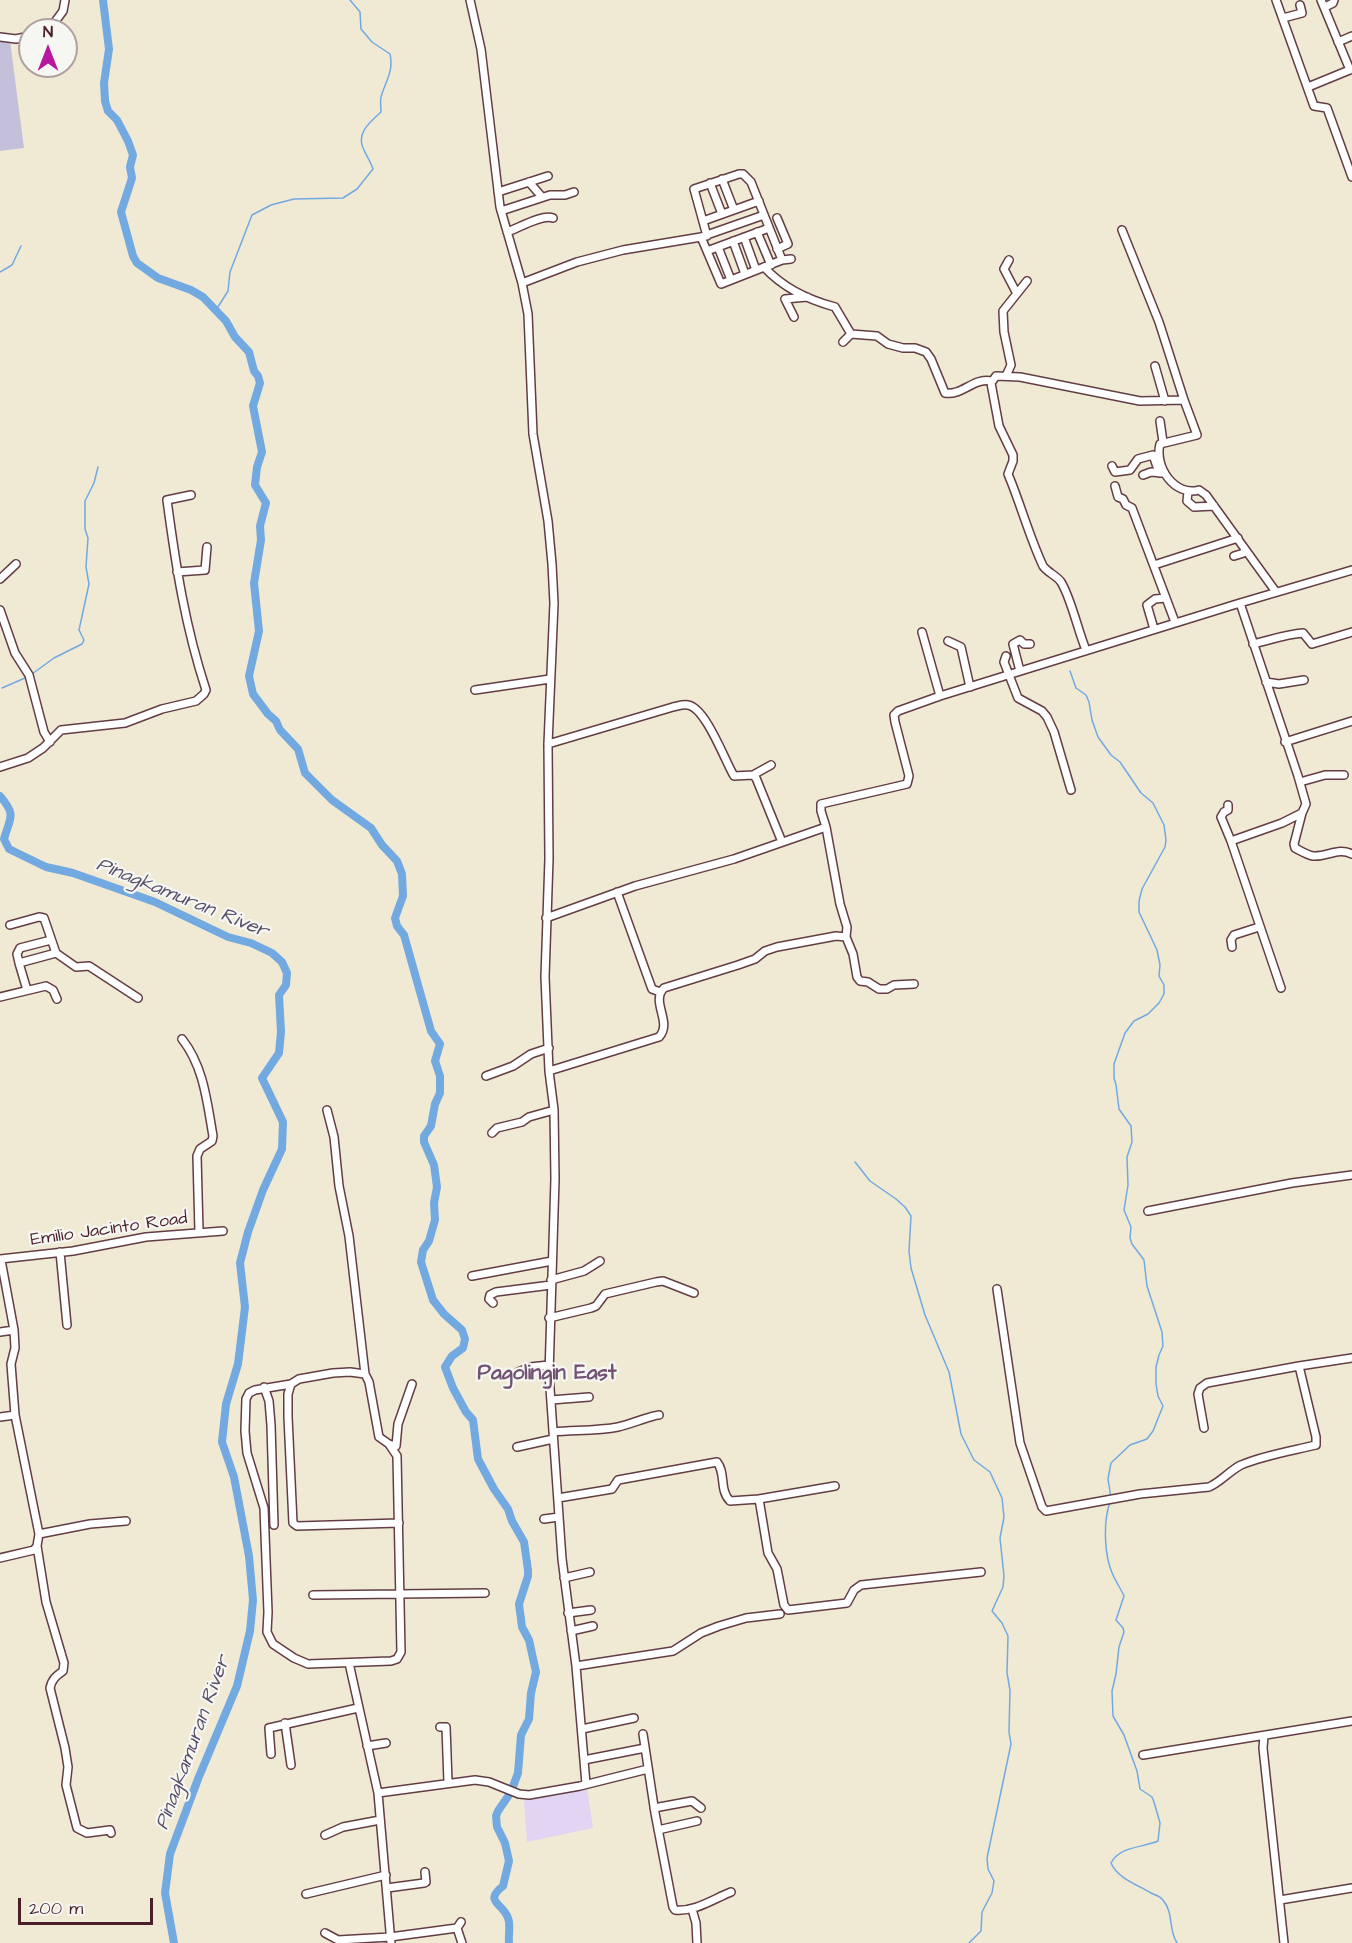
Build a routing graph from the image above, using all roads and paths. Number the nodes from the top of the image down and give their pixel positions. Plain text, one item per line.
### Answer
1 (64, 0) edge
2 (470, 0) edge
3 (1276, 0) edge
4 (1334, 0) edge
5 (1323, 4) edge
6 (1300, 5) dead end
7 (58, 18) edge
8 (1283, 18) junction
9 (1352, 36) edge
10 (0, 37) edge
11 (18, 39) edge
12 (1338, 42) junction
13 (1351, 70) edge
14 (1308, 87) junction
15 (1350, 162) edge
16 (548, 176) dead end
17 (1352, 177) edge
18 (722, 179) junction
19 (529, 182) junction
20 (710, 183) junction
21 (498, 192) junction
22 (574, 192) dead end
23 (542, 198) junction
24 (759, 201) junction
25 (734, 210) junction
26 (501, 211) junction
27 (722, 214) junction
28 (765, 215) junction
29 (553, 218) dead end
30 (777, 218) dead end
31 (703, 221) junction
32 (769, 228) junction
33 (1122, 230) dead end
34 (507, 232) junction
35 (757, 232) junction
36 (704, 236) junction
37 (744, 237) junction
38 (733, 242) junction
39 (718, 247) junction
40 (777, 249) junction
41 (707, 251) junction
42 (791, 259) dead end
43 (1009, 260) dead end
44 (782, 261) junction
45 (767, 266) junction
46 (756, 270) junction
47 (745, 274) junction
48 (731, 280) junction
49 (1027, 281) dead end
50 (522, 283) junction
51 (1016, 292) junction
52 (807, 297) junction
53 (794, 317) dead end
54 (851, 334) junction
55 (843, 342) dead end
56 (1155, 366) dead end
57 (1006, 376) junction
58 (992, 381) junction
59 (1184, 400) junction
60 (1166, 401) junction
61 (1160, 421) dead end
62 (1163, 442) junction
63 (1112, 465) dead end
64 (1162, 473) junction
65 (1143, 475) dead end
66 (1114, 486) dead end
67 (1188, 492) junction
68 (191, 495) dead end
69 (1214, 506) junction
70 (1238, 538) junction
71 (207, 548) dead end
72 (1247, 552) junction
73 (1234, 556) dead end
74 (16, 564) dead end
75 (1154, 565) junction
76 (1352, 570) edge
77 (177, 572) junction
78 (0, 579) edge
79 (1276, 592) junction
80 (1166, 598) junction
81 (1240, 603) junction
82 (0, 610) edge
83 (1175, 622) junction
84 (1154, 629) junction
85 (922, 632) dead end
86 (1352, 633) edge
87 (948, 641) dead end
88 (1030, 644) dead end
89 (1254, 644) junction
90 (1086, 650) junction
91 (1006, 656) dead end
92 (1019, 669) junction
93 (1008, 673) junction
94 (550, 679) junction
95 (1304, 680) dead end
96 (1266, 682) junction
97 (970, 687) junction
98 (475, 690) dead end
99 (940, 696) junction
100 (1352, 722) edge
101 (50, 742) junction
102 (1285, 742) junction
103 (548, 744) junction
104 (771, 765) dead end
105 (0, 767) edge
106 (753, 775) junction
107 (1344, 775) dead end
108 (1300, 782) junction
109 (1071, 790) dead end
110 (1228, 805) dead end
111 (1302, 813) junction
112 (826, 827) junction
113 (1231, 841) junction
114 (782, 842) junction
115 (1352, 854) edge
116 (617, 892) junction
117 (546, 918) junction
118 (10, 925) dead end
119 (1259, 927) junction
120 (846, 937) junction
121 (51, 940) junction
122 (1232, 947) dead end
123 (56, 953) junction
124 (19, 963) junction
125 (914, 984) dead end
126 (1281, 988) dead end
127 (27, 990) junction
128 (660, 992) junction
129 (0, 997) edge
130 (138, 998) dead end
131 (57, 999) dead end
132 (182, 1039) dead end
133 (549, 1048) junction
134 (549, 1071) junction
135 (486, 1076) dead end
136 (327, 1110) dead end
137 (554, 1110) junction
138 (492, 1133) dead end
139 (1352, 1175) edge
140 (1148, 1211) dead end
141 (223, 1231) dead end
142 (199, 1232) junction
143 (60, 1252) junction
144 (1, 1259) edge
145 (552, 1261) junction
146 (600, 1261) dead end
147 (472, 1276) dead end
148 (551, 1283) junction
149 (997, 1289) dead end
150 (694, 1293) dead end
151 (493, 1303) dead end
152 (549, 1318) junction
153 (67, 1325) dead end
154 (14, 1330) junction
155 (0, 1332) edge
156 (1352, 1358) edge
157 (549, 1365) junction
158 (1299, 1366) junction
159 (518, 1372) dead end
160 (365, 1374) junction
161 (291, 1384) junction
162 (412, 1384) dead end
163 (264, 1387) junction
164 (589, 1397) dead end
165 (551, 1400) junction
166 (15, 1415) junction
167 (659, 1415) dead end
168 (0, 1417) edge
169 (1204, 1428) dead end
170 (553, 1435) junction
171 (389, 1444) junction
172 (517, 1447) dead end
173 (835, 1486) dead end
174 (558, 1498) junction
175 (759, 1499) junction
176 (559, 1517) junction
177 (544, 1519) dead end
178 (126, 1521) dead end
179 (399, 1523) junction
180 (274, 1525) dead end
181 (39, 1534) junction
182 (37, 1546) junction
183 (0, 1558) edge
184 (590, 1572) dead end
185 (981, 1572) dead end
186 (564, 1578) junction
187 (485, 1593) dead end
188 (313, 1595) dead end
189 (401, 1595) junction
190 (591, 1610) dead end
191 (568, 1613) junction
192 (780, 1614) dead end
193 (593, 1626) dead end
194 (570, 1631) junction
195 (349, 1663) junction
196 (576, 1666) junction
197 (358, 1708) junction
198 (634, 1718) dead end
199 (1352, 1721) edge
200 (285, 1724) junction
201 (440, 1727) dead end
202 (582, 1729) junction
203 (643, 1734) dead end
204 (1264, 1736) junction
205 (386, 1743) dead end
206 (367, 1746) junction
207 (645, 1748) junction
208 (271, 1754) dead end
209 (1143, 1755) dead end
210 (584, 1760) junction
211 (291, 1765) dead end
212 (648, 1769) junction
213 (448, 1782) junction
214 (585, 1784) junction
215 (378, 1793) junction
216 (654, 1808) junction
217 (702, 1808) dead end
218 (380, 1820) junction
219 (698, 1821) dead end
220 (658, 1830) junction
221 (111, 1833) dead end
222 (325, 1835) dead end
223 (425, 1872) dead end
224 (386, 1875) junction
225 (387, 1888) junction
226 (1352, 1888) edge
227 (731, 1892) dead end
228 (306, 1894) dead end
229 (1280, 1900) junction
230 (692, 1909) junction
231 (325, 1933) dead end
232 (391, 1940) edge
233 (462, 1943) edge
234 (697, 1943) edge
235 (1284, 1943) edge

1 - 7 street
2 - 21 street
3 - 8 street
4 - 5 street
5 - 12 street
6 - 8 street
8 - 14 street
9 - 12 street
10 - 11 street
12 - 13 street
13 - 14 street
14 - 15 street
15 - 17 street
16 - 19 street
18 - 20 street
18 - 24 street
18 - 25 street
19 - 21 street
19 - 23 street
20 - 27 street
20 - 31 street
21 - 26 street
22 - 23 street
23 - 26 street
24 - 25 street
24 - 28 street
25 - 27 street
26 - 34 street
27 - 31 street
28 - 32 street
28 - 36 street
29 - 34 street
30 - 40 street
31 - 36 street
32 - 35 street
32 - 40 street
33 - 59 street
34 - 50 street
35 - 37 street
35 - 45 street
36 - 41 street
36 - 50 street
37 - 38 street
37 - 46 street
38 - 39 street
38 - 47 street
39 - 41 street
39 - 48 street
40 - 44 street
41 - 48 street
42 - 44 street
43 - 51 street
44 - 45 street
45 - 46 street
45 - 52 street
46 - 47 street
47 - 48 street
49 - 51 street
50 - 94 street
51 - 57 street
52 - 53 street
52 - 54 street
54 - 55 street
54 - 58 street
56 - 60 street
57 - 58 street
57 - 60 street
58 - 90 street
59 - 60 street
59 - 62 street
61 - 62 street
62 - 64 street
63 - 64 street
64 - 65 street
64 - 67 street
66 - 75 street
67 - 69 street
67 - 69 street
68 - 77 street
69 - 70 street
70 - 72 street
70 - 75 street
71 - 77 street
72 - 73 street
72 - 79 street
74 - 78 street
75 - 80 street
76 - 79 street
77 - 101 street
79 - 81 street
80 - 83 street
80 - 84 street
81 - 83 street
81 - 89 street
82 - 101 street
83 - 84 street
84 - 90 street
85 - 99 street
86 - 89 street
87 - 97 street
88 - 92 street
89 - 96 street
90 - 92 street
91 - 93 street
92 - 93 street
93 - 97 street
93 - 109 street
94 - 98 street
94 - 103 street
95 - 96 street
96 - 102 street
97 - 99 street
99 - 112 street
100 - 102 street
101 - 105 street
102 - 108 street
103 - 106 street
103 - 117 street
104 - 106 street
106 - 114 street
107 - 108 street
108 - 111 street
110 - 113 street
111 - 113 street
111 - 115 street
112 - 114 street
112 - 120 street
113 - 119 street
114 - 116 street
116 - 117 street
116 - 128 street
117 - 133 street
118 - 121 street
119 - 122 street
119 - 126 street
120 - 125 street
120 - 128 street
121 - 123 street
121 - 124 street
123 - 124 street
123 - 130 street
124 - 127 street
127 - 129 street
127 - 131 street
128 - 134 street
132 - 142 street
133 - 134 street
133 - 135 street
134 - 137 street
136 - 160 street
137 - 138 street
137 - 145 street
139 - 140 street
141 - 142 street, Emilio Jacinto Road
142 - 143 street, Emilio Jacinto Road
143 - 144 street, Emilio Jacinto Road
143 - 153 street
144 - 154 street
145 - 147 street
145 - 148 street
146 - 148 street
148 - 151 street
148 - 152 street
149 - 158 street
150 - 152 street
152 - 157 street
154 - 155 street
154 - 166 street
156 - 158 street
157 - 159 street
157 - 165 street
158 - 169 street
160 - 161 street
160 - 171 street
161 - 163 street
161 - 179 street
162 - 171 street
163 - 180 street
163 - 195 street
164 - 165 street
165 - 170 street
166 - 168 street
166 - 181 street
167 - 170 street
170 - 172 street
170 - 174 street
171 - 179 street
173 - 175 street
174 - 175 street
174 - 176 street
175 - 185 street
176 - 177 street
176 - 186 street
178 - 181 street
179 - 189 street
181 - 182 street
182 - 183 street
182 - 221 street
184 - 186 street
186 - 191 street
187 - 189 street
188 - 189 street
189 - 195 street
190 - 191 street
191 - 194 street
192 - 196 street
193 - 194 street
194 - 196 street
195 - 197 street
196 - 202 street
197 - 200 street
197 - 206 street
198 - 202 street
199 - 204 street
200 - 208 street
200 - 211 street
201 - 213 street
202 - 210 street
203 - 207 street
204 - 209 street
204 - 229 street
205 - 206 street
206 - 215 street
207 - 210 street
207 - 212 street
210 - 214 street
212 - 214 street
212 - 216 street
213 - 214 street
213 - 215 street
215 - 218 street
216 - 217 street
216 - 220 street
218 - 222 street
218 - 224 street
219 - 220 street
220 - 230 street
223 - 225 street
224 - 225 street
224 - 228 street
225 - 232 street
226 - 229 street
227 - 230 street
229 - 235 street
230 - 234 street
231 - 232 street
232 - 233 street

